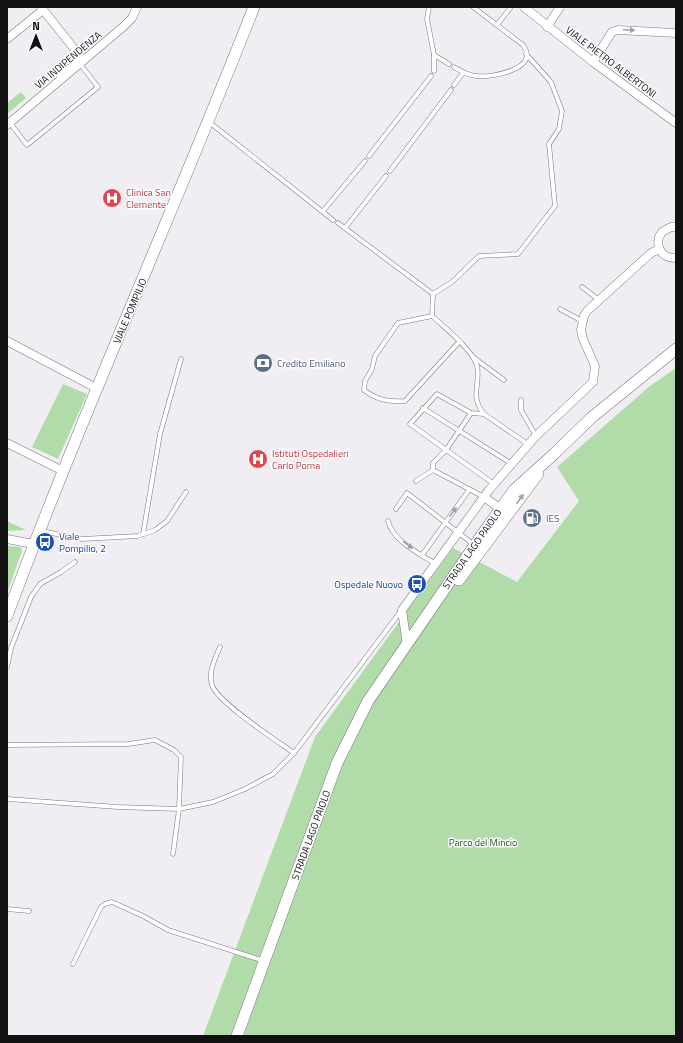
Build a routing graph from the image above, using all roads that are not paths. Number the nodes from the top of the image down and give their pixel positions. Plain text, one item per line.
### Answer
1 (134, 7) edge
2 (137, 7) edge
3 (254, 7) edge
4 (429, 7) edge
5 (473, 7) edge
6 (511, 7) edge
7 (524, 7) edge
8 (560, 7) edge
9 (42, 9) edge
10 (534, 11) edge
11 (497, 25) junction
12 (548, 27) junction
13 (676, 33) edge
14 (7, 39) edge
15 (526, 54) junction
16 (434, 55) junction
17 (81, 60) junction
18 (593, 62) junction
19 (449, 64) dead end
20 (454, 67) dead end
21 (434, 71) dead end
22 (463, 73) junction
23 (431, 76) dead end
24 (454, 85) dead end
25 (451, 90) dead end
26 (8, 122) edge
27 (209, 122) junction
28 (676, 123) edge
29 (369, 156) dead end
30 (365, 161) dead end
31 (390, 171) dead end
32 (386, 176) dead end
33 (323, 211) junction
34 (334, 220) dead end
35 (338, 223) dead end
36 (345, 228) junction
37 (676, 228) edge
38 (659, 249) junction
39 (676, 258) edge
40 (582, 287) dead end
41 (434, 294) junction
42 (599, 300) junction
43 (560, 309) dead end
44 (432, 316) junction
45 (582, 321) junction
46 (7, 341) edge
47 (459, 342) junction
48 (7, 345) edge
49 (676, 349) edge
50 (676, 354) edge
51 (473, 357) junction
52 (181, 358) dead end
53 (661, 362) junction
54 (504, 380) dead end
55 (97, 390) junction
56 (521, 400) dead end
57 (423, 408) junction
58 (471, 413) junction
59 (484, 414) junction
60 (459, 431) junction
61 (536, 436) junction
62 (7, 443) edge
63 (529, 445) junction
64 (446, 450) junction
65 (547, 461) junction
66 (512, 464) junction
67 (433, 470) junction
68 (64, 471) junction
69 (416, 481) dead end
70 (494, 484) junction
71 (469, 490) junction
72 (186, 492) dead end
73 (484, 497) junction
74 (396, 508) dead end
75 (501, 509) junction
76 (388, 520) dead end
77 (445, 522) junction
78 (39, 531) junction
79 (458, 532) junction
80 (143, 534) junction
81 (7, 539) edge
82 (34, 544) junction
83 (477, 549) junction
84 (422, 555) junction
85 (75, 562) dead end
86 (436, 564) junction
87 (402, 610) junction
88 (7, 616) edge
89 (408, 645) junction
90 (220, 647) dead end
91 (7, 667) edge
92 (7, 746) edge
93 (294, 753) junction
94 (7, 799) edge
95 (179, 809) junction
96 (173, 854) dead end
97 (7, 909) edge
98 (29, 911) dead end
99 (264, 961) junction
100 (73, 964) dead end
101 (237, 1036) edge

1 - 17 lane, VIA INDIPENDENZA
2 - 17 street, VIA INDIPENDENZA
3 - 27 street, VIALE POMPILIO
4 - 16 lane
5 - 11 lane
6 - 11 lane
7 - 10 street, VIALE PIETRO ALBERTONI
8 - 12 street
9 - 14 street
9 - 17 street
10 - 12 street, VIALE PIETRO ALBERTONI
11 - 15 lane
12 - 18 street, VIALE PIETRO ALBERTONI
18 -> 13 street
15 - 22 lane
15 - 41 lane
16 - 19 lane
16 - 21 lane
17 - 26 street, VIA INDIPENDENZA
17 - 26 lane
18 - 28 street, VIALE PIETRO ALBERTONI
20 - 22 lane
22 - 24 lane
23 - 29 lane
25 - 31 lane
27 - 33 lane
27 - 55 street, VIALE POMPILIO
30 - 33 lane
32 - 36 lane
33 - 34 lane
35 - 36 lane
36 - 41 lane
37 - 38 street
38 - 39 street
38 - 42 street
40 - 42 lane
41 - 44 lane
42 - 45 street
43 - 45 lane
44 - 47 lane
44 - 47 lane
45 - 61 street
46 - 55 street
47 - 51 lane
48 - 55 lane
49 - 53 street, STRADA LAGO PAIOLO
50 - 53 street, STRADA LAGO PAIOLO
51 - 54 lane
51 - 59 lane
52 - 80 lane
53 - 65 street, STRADA LAGO PAIOLO
55 - 68 street, VIALE POMPILIO
56 - 61 lane
57 - 58 lane
57 - 60 lane
57 - 64 lane
58 - 59 lane
58 - 60 lane
59 - 63 lane
60 - 64 lane
60 - 66 lane
61 - 63 street
62 - 68 street
63 - 66 street
64 - 67 lane
64 - 70 lane
65 - 75 street, STRADA LAGO PAIOLO
83 -> 65 street, STRADA LAGO PAIOLO
66 - 70 street
67 - 69 lane
67 - 71 lane
68 - 78 street, VIALE POMPILIO
70 - 73 street
71 - 73 lane
77 -> 71 lane
72 - 80 lane
73 - 75 street
73 - 79 street
74 - 77 lane
75 - 83 street, STRADA LAGO PAIOLO
76 -> 84 lane
77 - 79 lane
77 - 84 lane
78 - 80 lane
78 - 82 street, VIALE POMPILIO
79 - 83 lane
79 - 86 street
81 - 82 street
82 - 88 street, VIALE POMPILIO
83 - 89 street, STRADA LAGO PAIOLO
84 - 86 lane
85 - 91 lane
86 - 87 street
87 - 89 street
87 - 93 lane
89 - 99 street, STRADA LAGO PAIOLO
90 - 93 lane
92 - 95 lane
93 - 95 lane
94 - 95 lane
95 - 96 lane
97 - 98 lane
99 - 100 lane
99 - 101 street, STRADA LAGO PAIOLO

